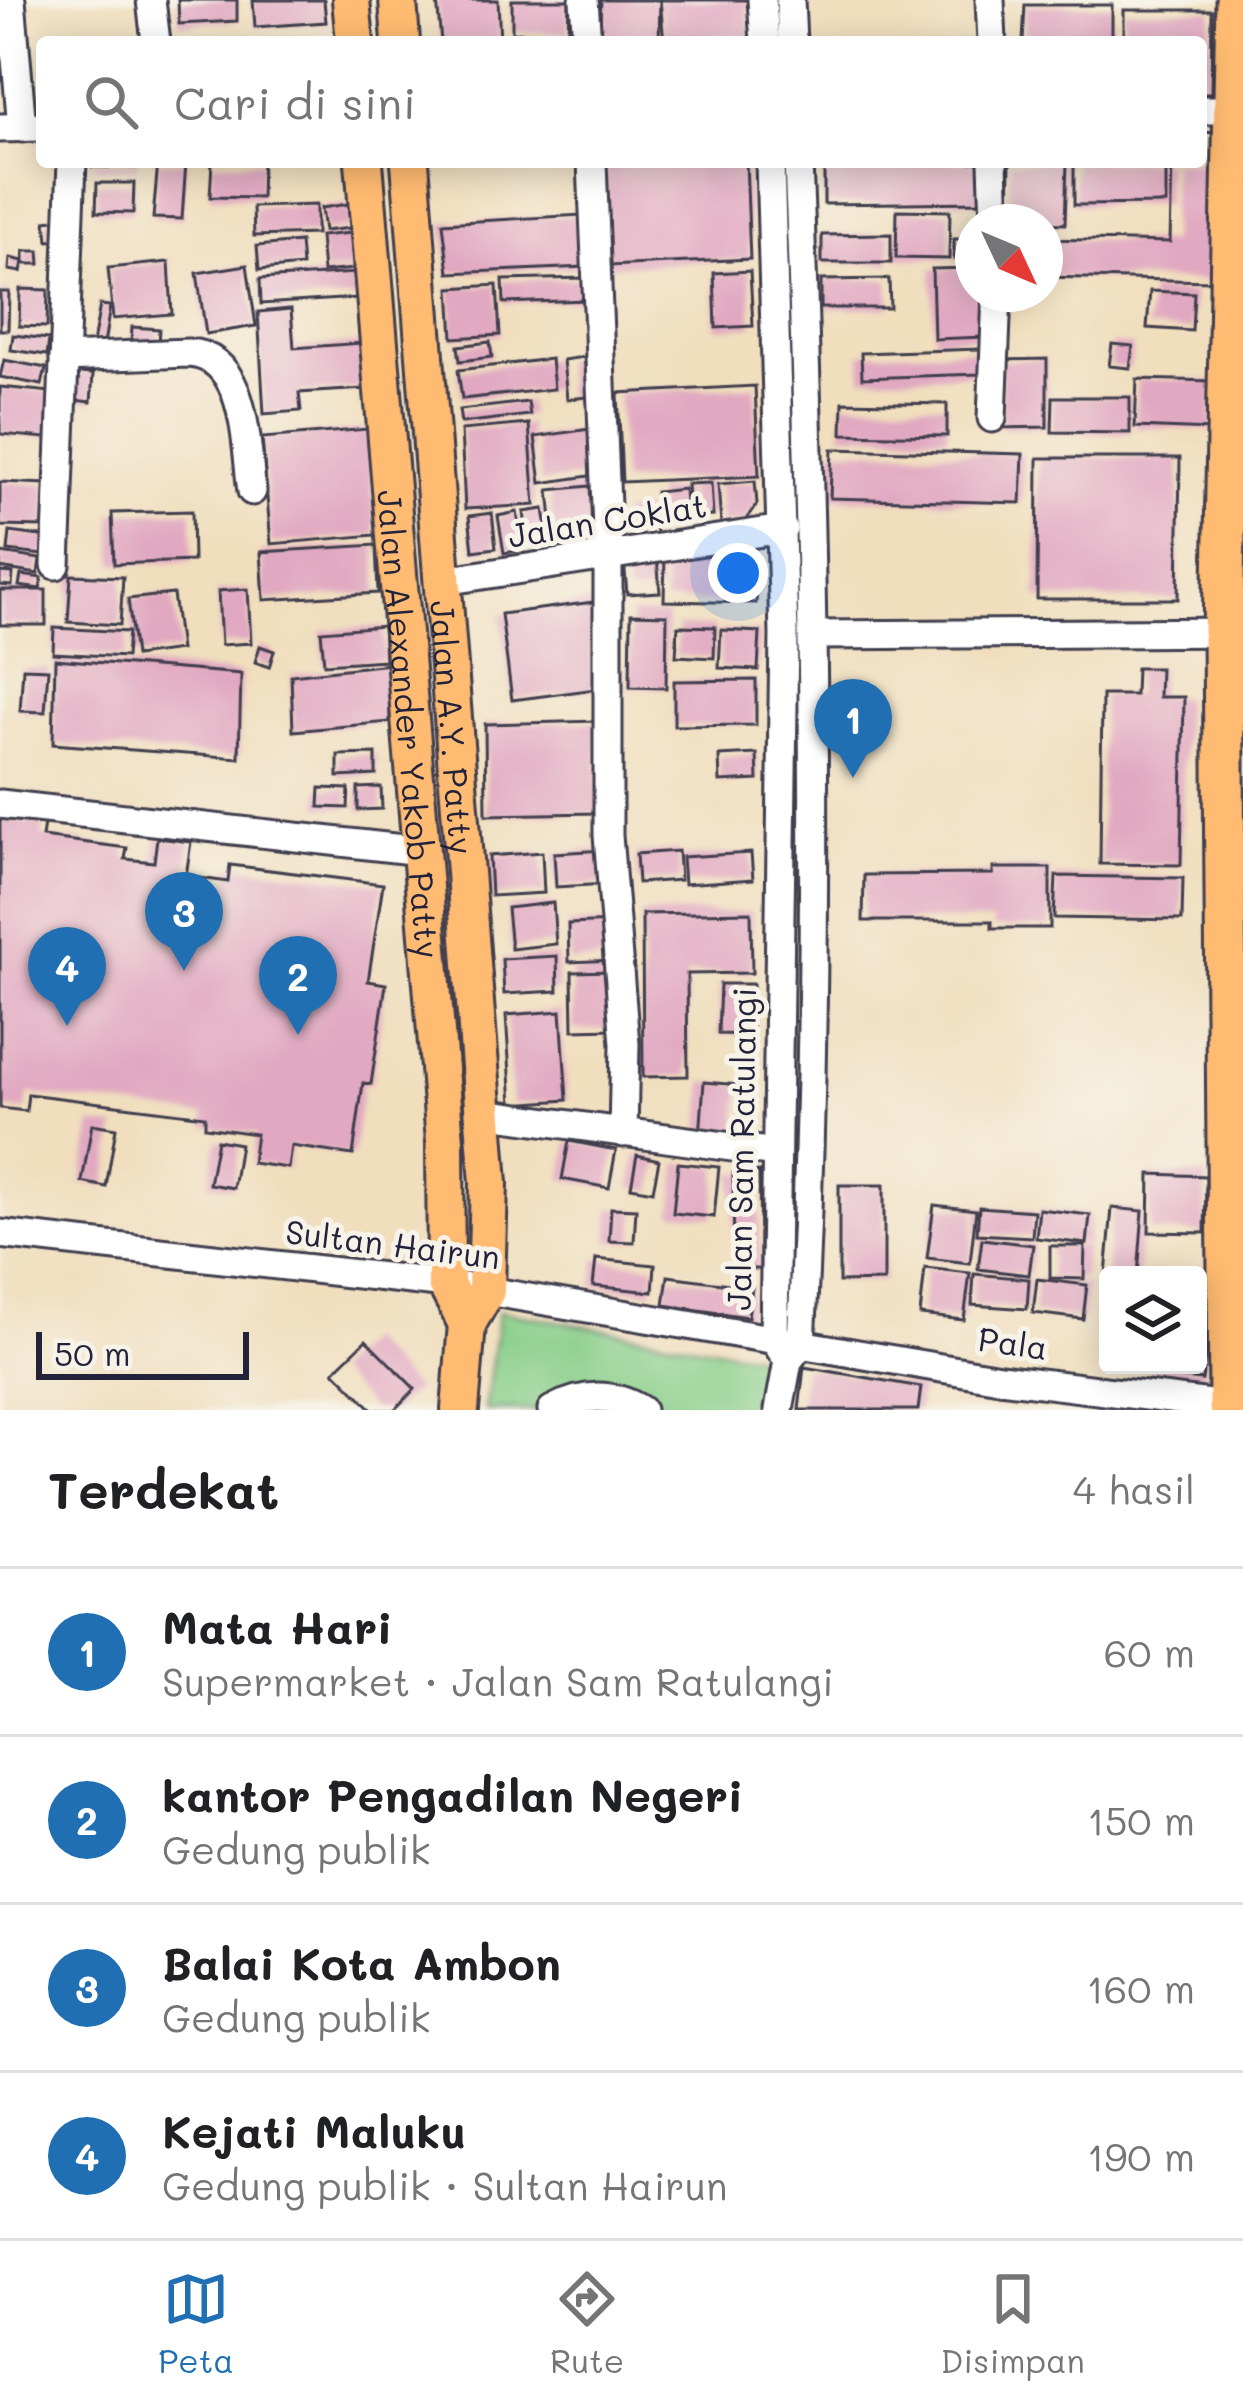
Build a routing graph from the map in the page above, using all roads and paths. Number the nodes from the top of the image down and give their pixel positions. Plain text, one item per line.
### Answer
1 (11, 0) edge
2 (152, 0) edge
3 (351, 0) edge
4 (398, 0) edge
5 (584, 0) edge
6 (762, 0) edge
7 (790, 0) edge
8 (990, 0) edge
9 (1236, 0) edge
10 (155, 36) edge
11 (354, 36) edge
12 (401, 36) edge
13 (586, 36) edge
14 (765, 36) edge
15 (792, 36) edge
16 (992, 36) edge
17 (1226, 110) edge
18 (21, 127) edge
19 (72, 168) edge
20 (364, 168) edge
21 (410, 168) edge
22 (592, 168) edge
23 (770, 168) edge
24 (798, 168) edge
25 (993, 168) edge
26 (994, 204) edge
27 (996, 312) edge
28 (64, 358) junction
29 (992, 418) dead end
30 (253, 491) dead end
31 (783, 529) junction
32 (608, 555) junction
33 (56, 565) dead end
34 (442, 581) junction
35 (1233, 632) edge
36 (815, 635) junction
37 (0, 804) edge
38 (421, 851) junction
39 (483, 1113) junction
40 (623, 1133) junction
41 (776, 1153) junction
42 (0, 1234) edge
43 (446, 1284) junction
44 (486, 1291) junction
45 (466, 1324) junction
46 (788, 1348) junction
47 (1236, 1407) edge
48 (460, 1410) edge
49 (552, 1410) edge
50 (641, 1410) edge
51 (779, 1410) edge

1 - 18 street
2 - 10 street
3 - 11 main road
4 - 12 main road
5 - 13 street
6 - 14 street
7 - 15 street
8 - 16 street
9 - 17 highway
17 - 35 highway
19 - 28 street
20 - 38 main road, Jalan Alexander Yakob Patty
21 - 34 main road, Jalan A.Y. Patty
22 - 32 street
23 - 31 street, Jalan Sam Ratulangi
24 - 36 street, Jalan Sam Ratulangi
25 - 26 street
27 - 29 street
28 - 30 street
28 - 33 street
31 - 32 street, Jalan Coklat
31 - 41 street, Jalan Sam Ratulangi
32 - 34 street, Jalan Coklat
32 - 40 street
34 - 39 main road, Jalan A.Y. Patty
35 - 36 street
35 - 47 highway
36 - 46 street, Jalan Sam Ratulangi
37 - 38 street
38 - 43 main road, Jalan Alexander Yakob Patty
39 - 40 street
39 - 44 main road, Jalan A.Y. Patty
40 - 41 street
41 - 46 street, Jalan Sam Ratulangi
42 - 43 street, Sultan Hairun
43 - 44 street, Sultan Hairun
43 - 45 main road
44 - 45 main road
44 - 46 street, Sultan Hairun
45 - 48 main road
46 - 47 street, Pala
46 - 51 street
49 - 50 street

